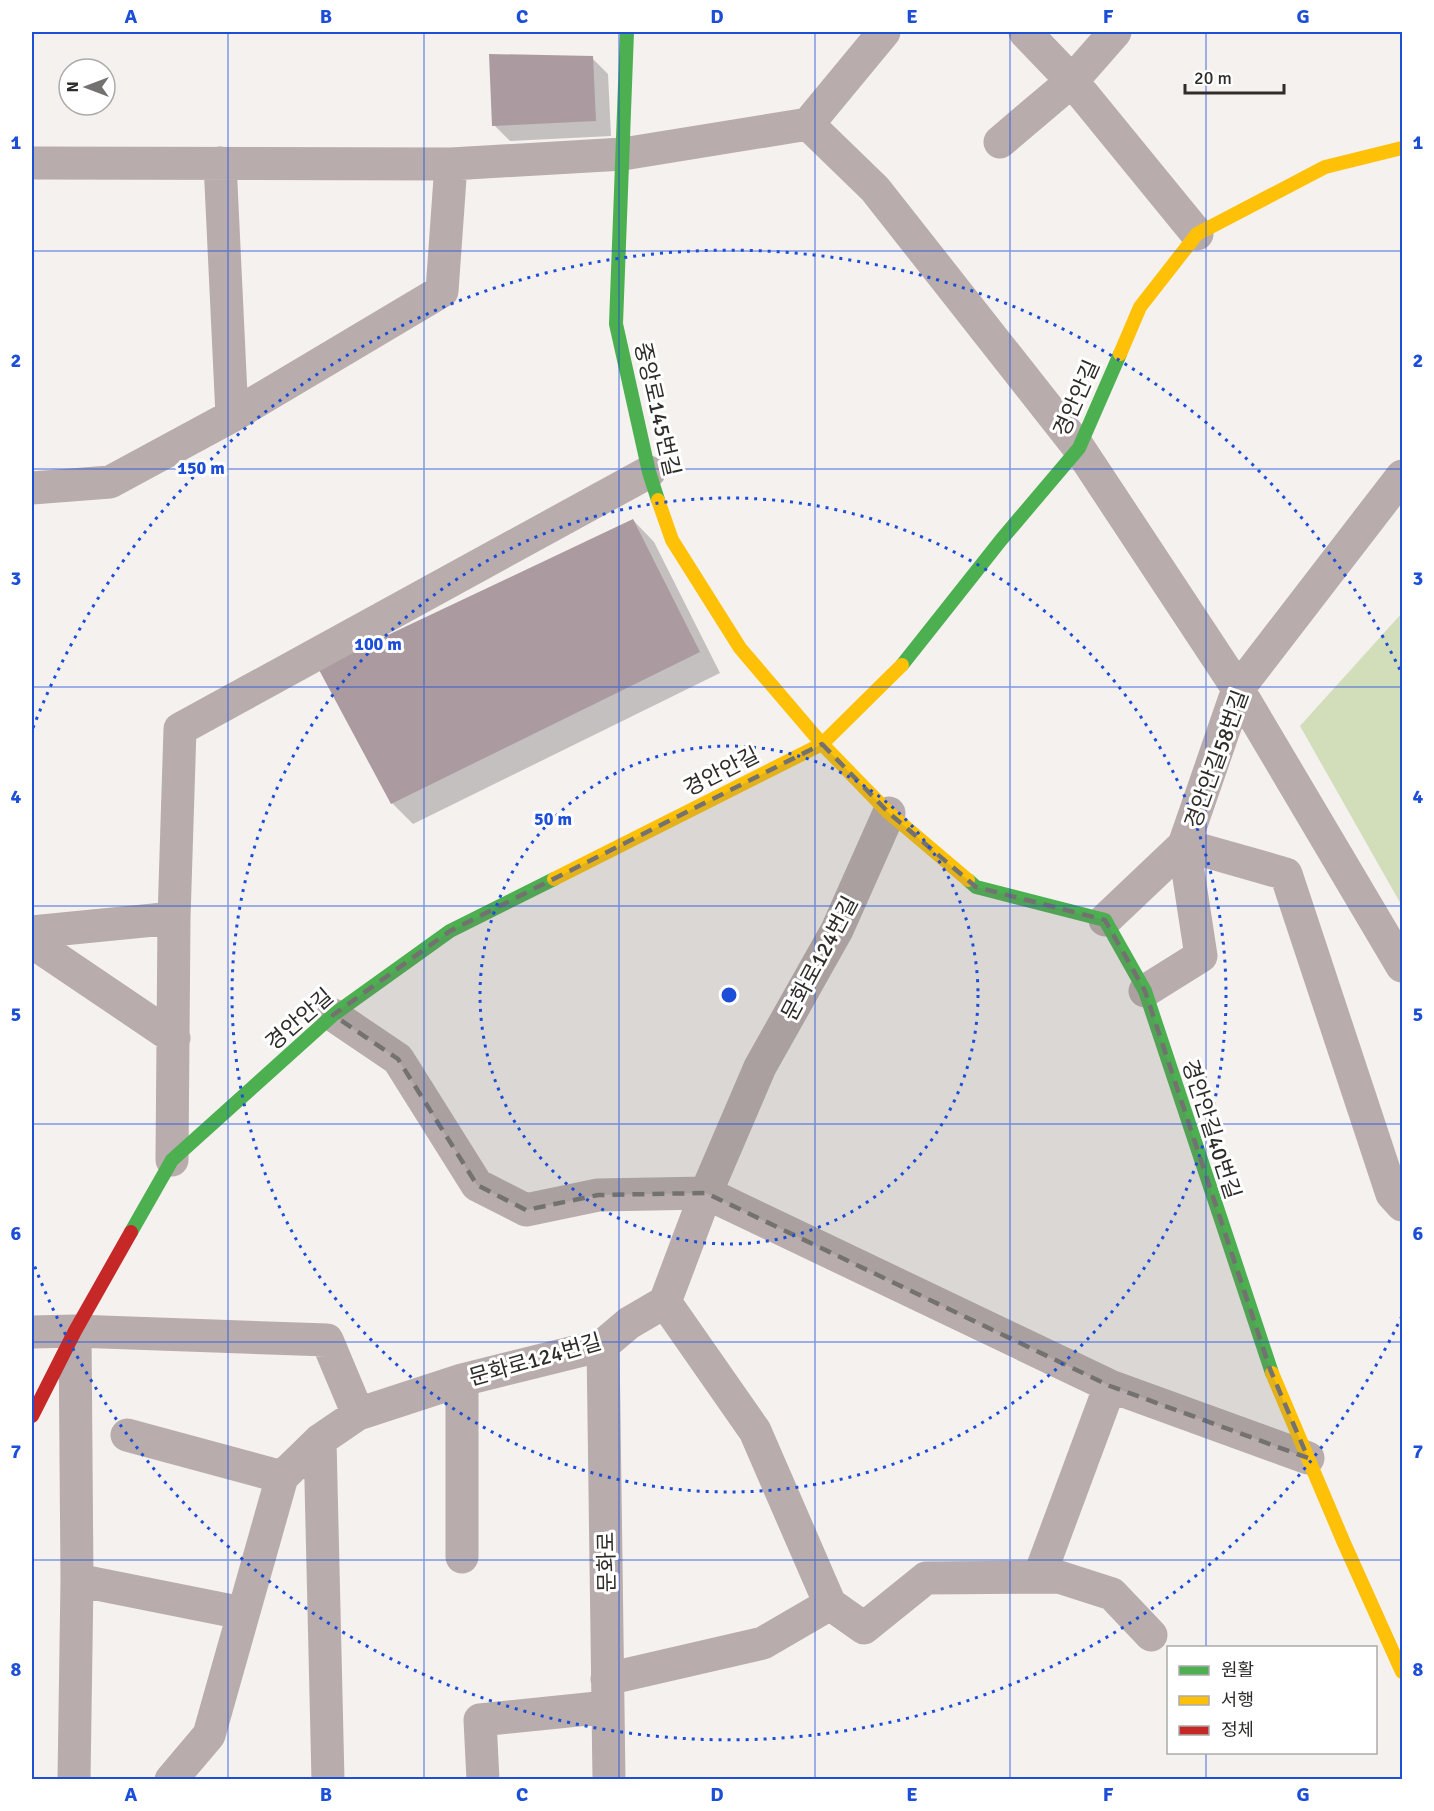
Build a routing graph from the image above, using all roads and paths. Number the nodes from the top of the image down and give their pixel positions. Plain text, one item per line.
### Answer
1 (627, 32) edge
2 (884, 32) edge
3 (1024, 32) edge
4 (1115, 32) edge
5 (1072, 81) junction
6 (808, 124) junction
7 (1000, 142) dead end
8 (1402, 148) edge
9 (623, 154) junction
10 (32, 163) edge
11 (220, 164) junction
12 (451, 164) junction
13 (1197, 234) junction
14 (232, 416) junction
15 (1079, 448) junction
16 (649, 472) junction
17 (1402, 476) edge
18 (32, 488) edge
19 (1238, 689) junction
20 (822, 744) junction
21 (889, 813) junction
22 (1184, 845) junction
23 (174, 918) junction
24 (1105, 920) junction
25 (32, 932) edge
26 (32, 942) edge
27 (1402, 966) edge
28 (1145, 991) junction
29 (333, 1015) junction
30 (174, 1038) junction
31 (172, 1160) junction
32 (706, 1192) junction
33 (1402, 1205) edge
34 (665, 1302) junction
35 (75, 1331) junction
36 (32, 1332) edge
37 (603, 1345) junction
38 (462, 1380) junction
39 (1110, 1386) junction
40 (358, 1414) junction
41 (32, 1416) edge
42 (128, 1435) dead end
43 (320, 1440) junction
44 (1308, 1458) junction
45 (282, 1477) junction
46 (462, 1557) dead end
47 (1039, 1577) junction
48 (77, 1580) junction
49 (830, 1604) junction
50 (242, 1612) junction
51 (1151, 1635) dead end
52 (1402, 1670) edge
53 (607, 1693) junction
54 (74, 1779) edge
55 (171, 1779) edge
56 (328, 1779) edge
57 (483, 1779) edge
58 (609, 1779) edge

1 - 9 street, 중앙로145번길
2 - 6 street
3 - 5 street
4 - 5 street
5 - 7 street
5 - 13 street
6 - 9 street
6 - 15 street
8 - 13 street, 경안안길
9 - 12 street
9 - 16 street, 중앙로145번길
10 - 11 street
11 - 12 street
11 - 14 street
12 - 14 street
13 - 15 street, 경안안길
14 - 18 street
15 - 19 street
15 - 20 street, 경안안길
16 - 20 street, 중앙로145번길
16 - 23 street
17 - 19 street, 경안안길58번길
19 - 22 street, 경안안길58번길
19 - 27 street
20 - 21 street
20 - 29 street, 경안안길
21 - 24 street
21 - 32 street, 문화로124번길
22 - 24 street
22 - 28 street, 경안안길58번길
22 - 33 street
23 - 25 street
23 - 30 street
24 - 28 street, 경안안길40번길
26 - 30 street
28 - 44 street, 경안안길40번길
29 - 31 street, 경안안길
29 - 32 street
30 - 31 street
31 - 35 street, 경안안길
32 - 34 street, 문화로124번길
32 - 39 street
34 - 37 street, 문화로124번길
34 - 49 street
35 - 36 street
35 - 40 street
35 - 41 street, 경안안길
35 - 48 street
37 - 38 street, 문화로124번길
37 - 53 street, 문화로
38 - 40 street, 문화로124번길
38 - 46 street
39 - 44 street
39 - 47 street
40 - 43 street, 문화로124번길
42 - 45 street
43 - 45 street, 문화로124번길
43 - 56 street
44 - 52 street, 경안안길40번길
45 - 50 street, 문화로124번길
47 - 49 street
47 - 51 street
48 - 50 street
48 - 54 street
49 - 53 street
50 - 55 street, 문화로124번길
53 - 57 street
53 - 58 street, 문화로

